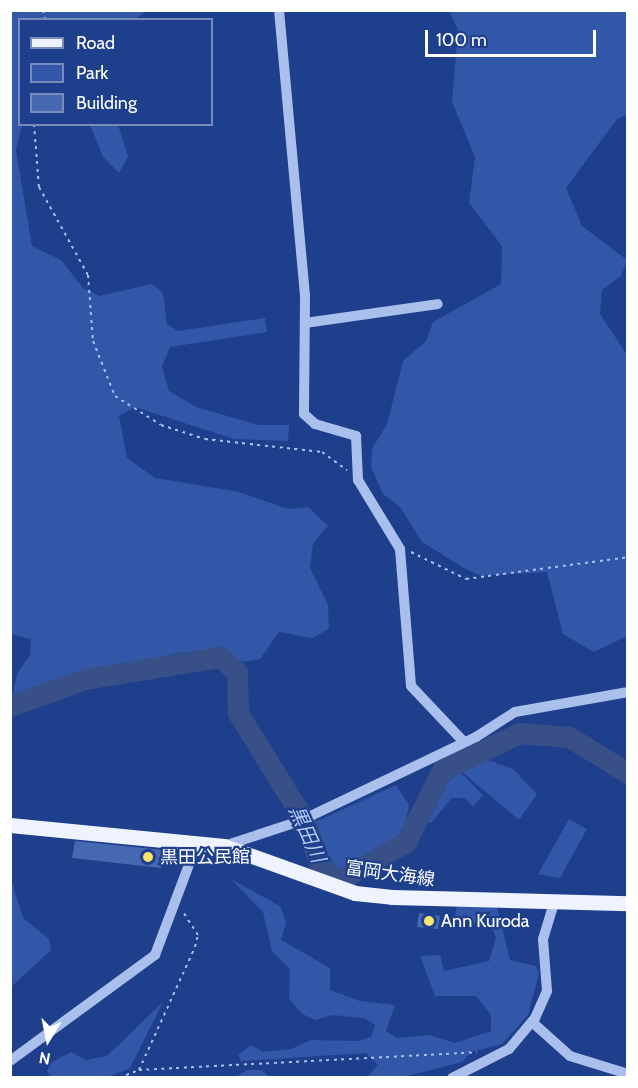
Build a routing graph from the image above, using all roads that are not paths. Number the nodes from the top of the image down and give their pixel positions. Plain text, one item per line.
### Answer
1 (279, 10) edge
2 (438, 304) dead end
3 (305, 323) junction
4 (627, 692) edge
5 (463, 741) junction
6 (10, 825) edge
7 (196, 843) junction
8 (224, 846) junction
9 (554, 902) junction
10 (627, 903) edge
11 (532, 1022) junction
12 (10, 1061) edge
13 (627, 1074) edge
14 (452, 1077) edge

1 - 3 street
2 - 3 street
3 - 5 street
4 - 5 street
5 - 8 street
6 - 7 main road, 富岡大海線
7 - 8 main road, 富岡大海線
7 - 12 street
8 - 9 main road, 富岡大海線
9 - 10 main road, 富岡大海線
9 - 11 street
11 - 13 street
11 - 14 street

